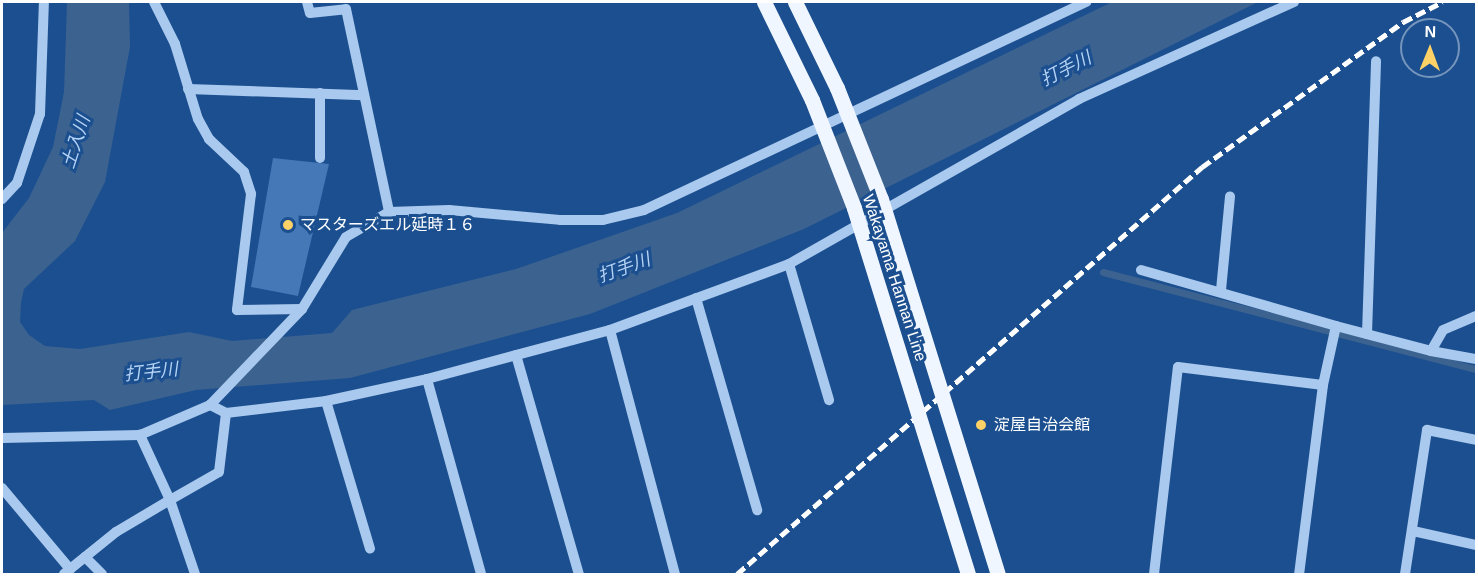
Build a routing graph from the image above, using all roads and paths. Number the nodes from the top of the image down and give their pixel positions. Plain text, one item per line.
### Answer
1 (44, 2) edge
2 (154, 2) edge
3 (307, 2) edge
4 (764, 2) edge
5 (795, 2) edge
6 (1087, 2) edge
7 (1294, 2) edge
8 (1376, 61) dead end
9 (188, 89) junction
10 (320, 93) junction
11 (364, 95) junction
12 (320, 158) dead end
13 (1230, 196) dead end
14 (2, 199) edge
15 (389, 212) junction
16 (789, 264) junction
17 (1141, 270) dead end
18 (1221, 290) junction
19 (696, 298) junction
20 (302, 309) junction
21 (1476, 316) edge
22 (1336, 326) junction
23 (610, 330) junction
24 (1367, 334) junction
25 (1431, 351) junction
26 (516, 355) junction
27 (1476, 359) edge
28 (427, 379) junction
29 (1323, 385) junction
30 (829, 400) dead end
31 (326, 402) junction
32 (210, 405) junction
33 (226, 413) junction
34 (140, 435) junction
35 (2, 438) edge
36 (1476, 440) edge
37 (2, 488) edge
38 (170, 500) junction
39 (757, 510) dead end
40 (1413, 531) junction
41 (1476, 545) edge
42 (370, 549) dead end
43 (85, 557) junction
44 (67, 572) edge
45 (102, 574) edge
46 (195, 574) edge
47 (481, 574) edge
48 (579, 574) edge
49 (675, 574) edge
50 (968, 574) edge
51 (998, 574) edge
52 (1154, 574) edge
53 (1299, 574) edge
54 (1405, 574) edge

1 - 14 street
2 - 9 street
3 - 11 street
4 - 50 main road, Wakayama Hannan Line, bridge
5 - 51 main road, Wakayama Hannan Line, bridge
6 - 15 street
7 - 16 street
8 - 24 street
9 - 10 street
9 - 20 street
10 - 11 street
10 - 12 street
11 - 15 street
13 - 18 street
15 - 20 street
16 - 19 street
16 - 30 street
17 - 18 street
18 - 22 street
19 - 23 street
19 - 39 street
20 - 32 street
21 - 25 street
22 - 24 street
22 - 29 street
23 - 26 street
23 - 49 street
24 - 25 street
25 - 27 street
26 - 28 street
26 - 48 street
28 - 31 street
28 - 47 street
29 - 52 street
29 - 53 street
31 - 33 street
31 - 42 street
32 - 33 street
32 - 34 street
33 - 38 street
34 - 35 street
34 - 38 street
36 - 40 street
37 - 44 street
38 - 43 street
38 - 46 street
40 - 41 street
40 - 54 street
43 - 44 street
43 - 45 street

